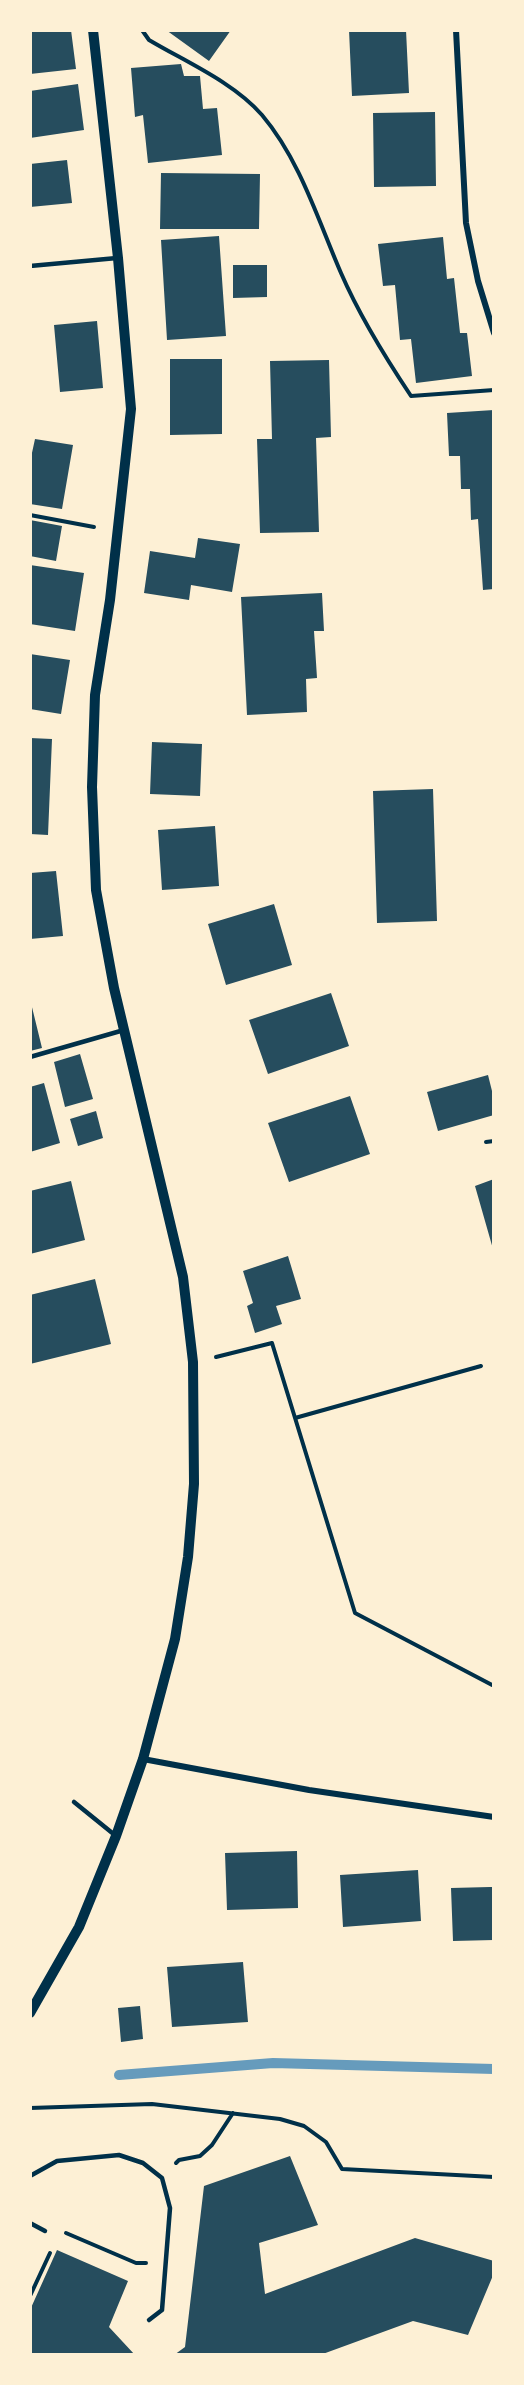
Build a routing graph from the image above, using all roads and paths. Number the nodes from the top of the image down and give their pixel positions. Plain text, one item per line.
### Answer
1 (93, 30) edge
2 (142, 30) edge
3 (456, 30) edge
4 (118, 258) junction
5 (30, 266) edge
6 (494, 333) edge
7 (494, 390) edge
8 (30, 515) edge
9 (118, 531) junction
10 (124, 1030) junction
11 (30, 1057) edge
12 (494, 1140) edge
13 (486, 1142) dead end
14 (224, 1354) dead end
15 (482, 1366) dead end
16 (295, 1418) junction
17 (494, 1686) edge
18 (143, 1759) junction
19 (74, 1802) dead end
20 (494, 1817) edge
21 (116, 1836) junction
22 (30, 2013) edge
23 (30, 2108) edge
24 (234, 2113) junction
25 (30, 2176) edge
26 (494, 2177) edge
27 (162, 2178) junction
28 (30, 2223) edge
29 (60, 2230) dead end
30 (45, 2231) dead end
31 (50, 2252) dead end
32 (165, 2264) junction
33 (30, 2296) edge
34 (149, 2320) dead end

1 - 4 street
2 - 7 path
3 - 6 street
4 - 5 lane
4 - 9 street
8 - 9 path
9 - 10 street
10 - 11 lane
10 - 18 street
12 - 13 path
14 - 16 path
15 - 16 path
16 - 17 path
18 - 20 street
18 - 21 street
19 - 21 lane
21 - 22 street
23 - 24 path
24 - 26 path
24 - 27 path
25 - 27 lane
27 - 32 lane
28 - 30 lane
29 - 32 path
31 - 33 path
32 - 34 lane

